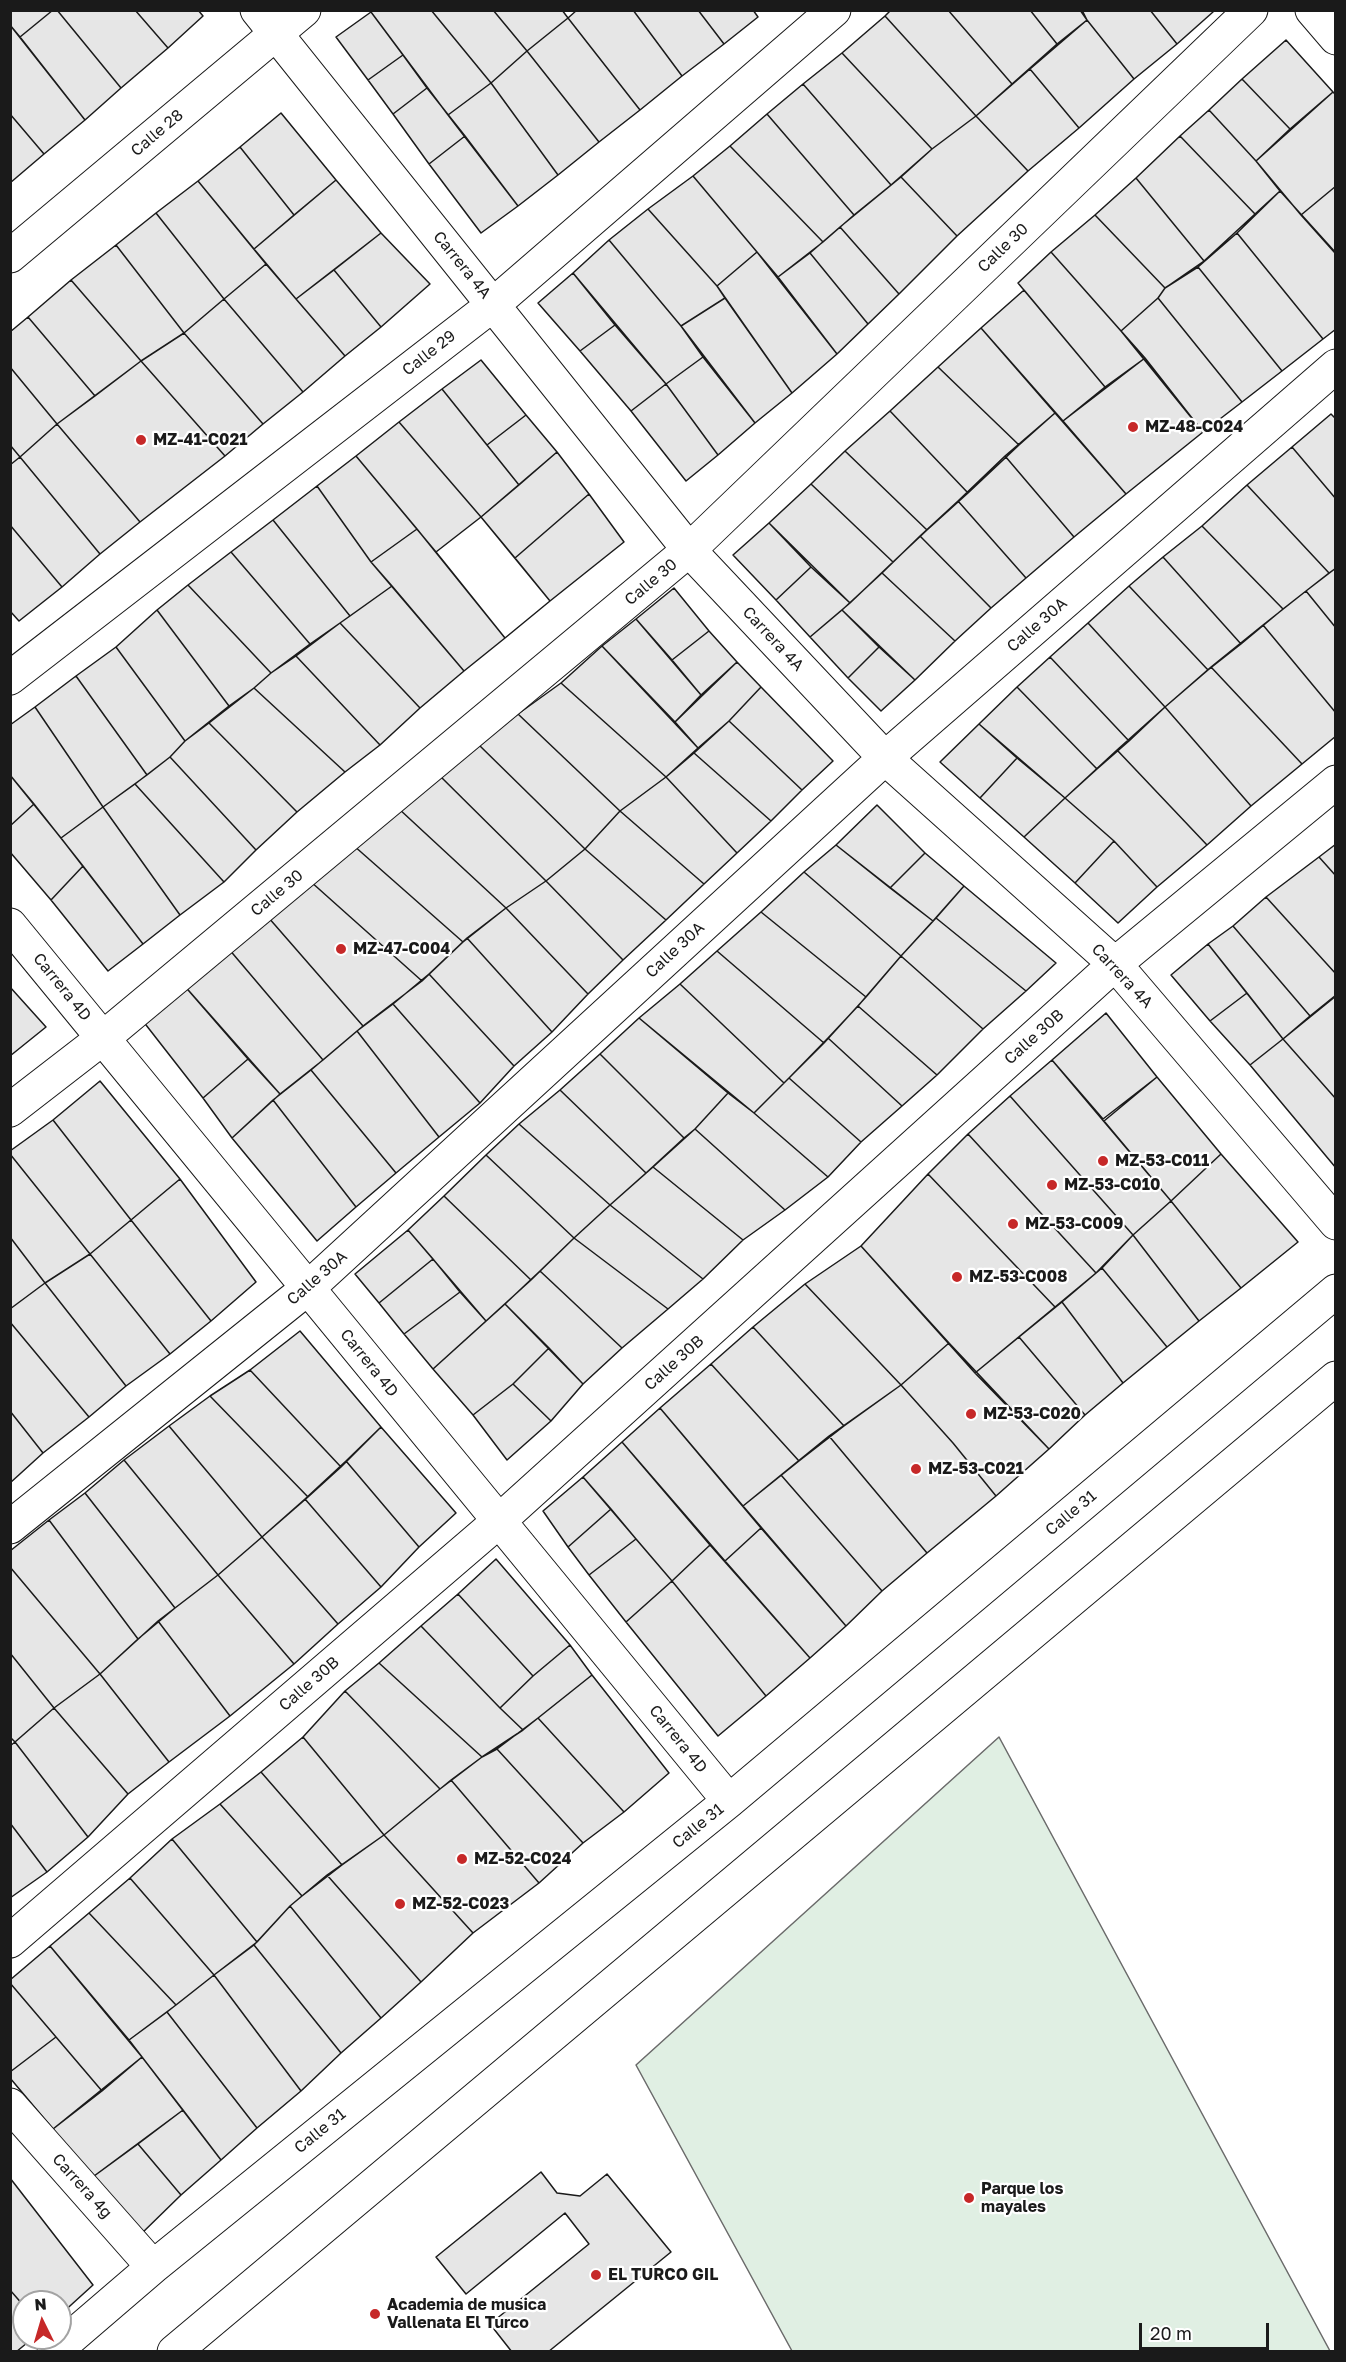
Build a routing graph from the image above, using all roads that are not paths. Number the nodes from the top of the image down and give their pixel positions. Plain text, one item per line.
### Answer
1 (304, 10) edge
2 (834, 10) edge
3 (1251, 10) edge
4 (1312, 10) edge
5 (267, 22) edge
6 (1335, 38) edge
7 (10, 256) edge
8 (494, 303) junction
9 (1335, 366) edge
10 (689, 550) junction
11 (10, 678) edge
12 (885, 758) junction
13 (1335, 782) edge
14 (10, 925) edge
15 (1115, 964) junction
16 (103, 1038) junction
17 (10, 1110) edge
18 (1335, 1223) edge
19 (308, 1288) junction
20 (1335, 1291) edge
21 (1335, 1378) edge
22 (499, 1521) junction
23 (10, 1527) edge
24 (729, 1801) junction
25 (10, 1941) edge
26 (10, 2105) edge
27 (153, 2266) junction
28 (54, 2352) edge
29 (174, 2352) edge

1 - 5 street, Calle 28
2 - 8 street, Calle 29
3 - 10 street, Calle 30
4 - 6 street
5 - 7 street, Calle 28
5 - 8 street, Carrera 4A
8 - 10 street, Carrera 4A
8 - 11 street, Calle 29
9 - 12 street, Calle 30A
10 - 12 street, Carrera 4A
10 - 16 street, Calle 30
12 - 15 street, Carrera 4A
12 - 19 street, Calle 30A
13 - 15 street, Calle 30B
14 - 16 street, Carrera 4D
15 - 18 street, Carrera 4A
15 - 22 street, Calle 30B
16 - 17 street, Calle 30
16 - 19 street, Carrera 4D
19 - 22 street, Carrera 4D
19 - 23 street, Calle 30A
20 - 24 street, Calle 31
21 - 29 street
22 - 24 street, Carrera 4D
22 - 25 street, Calle 30B
24 - 27 street, Calle 31
26 - 27 street, Carrera 4g
27 - 28 street, Calle 31

